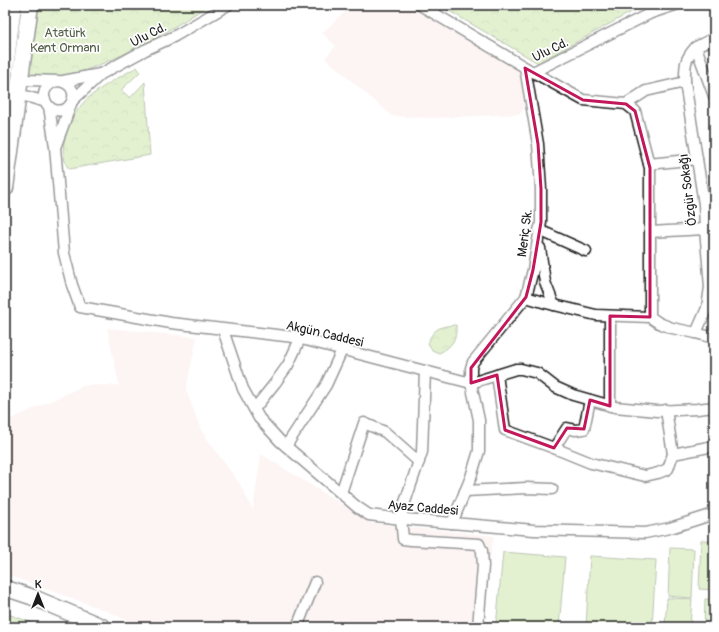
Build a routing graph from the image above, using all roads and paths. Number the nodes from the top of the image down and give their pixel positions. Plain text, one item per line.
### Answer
1 (13, 5) edge
2 (30, 5) edge
3 (228, 5) edge
4 (420, 5) edge
5 (675, 5) edge
6 (714, 38) edge
7 (696, 47) junction
8 (5, 69) edge
9 (529, 70) junction
10 (100, 74) junction
11 (60, 81) junction
12 (685, 82) junction
13 (18, 87) edge
14 (714, 96) edge
15 (72, 102) junction
16 (47, 104) junction
17 (626, 104) junction
18 (55, 147) junction
19 (697, 159) junction
20 (649, 164) junction
21 (5, 188) edge
22 (705, 229) junction
23 (650, 232) junction
24 (539, 234) junction
25 (586, 251) dead end
26 (526, 297) junction
27 (554, 305) junction
28 (610, 316) junction
29 (650, 317) junction
30 (223, 330) junction
31 (696, 333) junction
32 (714, 338) edge
33 (300, 339) junction
34 (342, 350) junction
35 (425, 371) junction
36 (497, 375) junction
37 (471, 382) junction
38 (590, 400) junction
39 (610, 406) junction
40 (714, 407) edge
41 (255, 408) junction
42 (666, 410) junction
43 (286, 446) junction
44 (714, 446) edge
45 (554, 448) junction
46 (673, 454) junction
47 (419, 462) junction
48 (552, 490) dead end
49 (465, 491) junction
50 (341, 493) junction
51 (714, 514) edge
52 (401, 518) junction
53 (452, 523) junction
54 (315, 582) dead end
55 (5, 588) edge
56 (5, 596) edge
57 (80, 627) edge
58 (103, 627) edge
59 (297, 627) edge
60 (478, 627) edge

1 - 8 main road
2 - 13 main road
3 - 10 street, Ulu Cd.
4 - 9 street, Ulu Cd.
5 - 9 street, Ulu Cd.
6 - 7 street
7 - 12 street, Özgür Sokağı
7 - 14 street
9 - 17 street
9 - 24 street, Meriç Sk.
10 - 11 street, Ulu Cd.
10 - 15 street, Ulu Cd.
11 - 13 street, Ulu Cd.
11 - 15 street
11 - 16 street
12 - 17 street
12 - 19 street, Özgür Sokağı
13 - 16 street
13 - 21 main road
15 - 16 street
15 - 18 street, Akgün Caddesi
16 - 18 street, Akgün Caddesi
17 - 20 street
18 - 30 street, Akgün Caddesi
19 - 20 street
19 - 22 street, Özgür Sokağı
20 - 23 street
22 - 23 street
22 - 31 street, Özgür Sokağı
23 - 29 street
24 - 25 street
24 - 26 street, Meriç Sk.
24 - 27 street
26 - 27 street
26 - 37 street, Meriç Sk.
27 - 28 street
28 - 29 street
28 - 39 street
29 - 31 street
30 - 33 street, Akgün Caddesi
30 - 41 street, Ayaz Caddesi
31 - 32 street
33 - 34 street, Akgün Caddesi
33 - 41 street
34 - 35 street, Akgün Caddesi
34 - 43 street
35 - 37 street, Akgün Caddesi
35 - 47 street
36 - 37 street, Akgün Caddesi
36 - 38 street, Akgün Caddesi
36 - 45 street
37 - 49 street, Meriç Sk.
38 - 39 street, Akgün Caddesi
38 - 45 street
39 - 42 street, Akgün Caddesi
40 - 42 street, Akgün Caddesi
41 - 43 street, Ayaz Caddesi
42 - 46 street
43 - 50 street, Ayaz Caddesi
44 - 46 street
45 - 46 street
47 - 50 street
47 - 52 street
48 - 49 street
49 - 53 street, Meriç Sk.
50 - 52 street, Ayaz Caddesi
51 - 53 street, Ayaz Caddesi
52 - 53 street, Ayaz Caddesi
52 - 60 street
54 - 59 street
55 - 58 main road
56 - 57 main road

